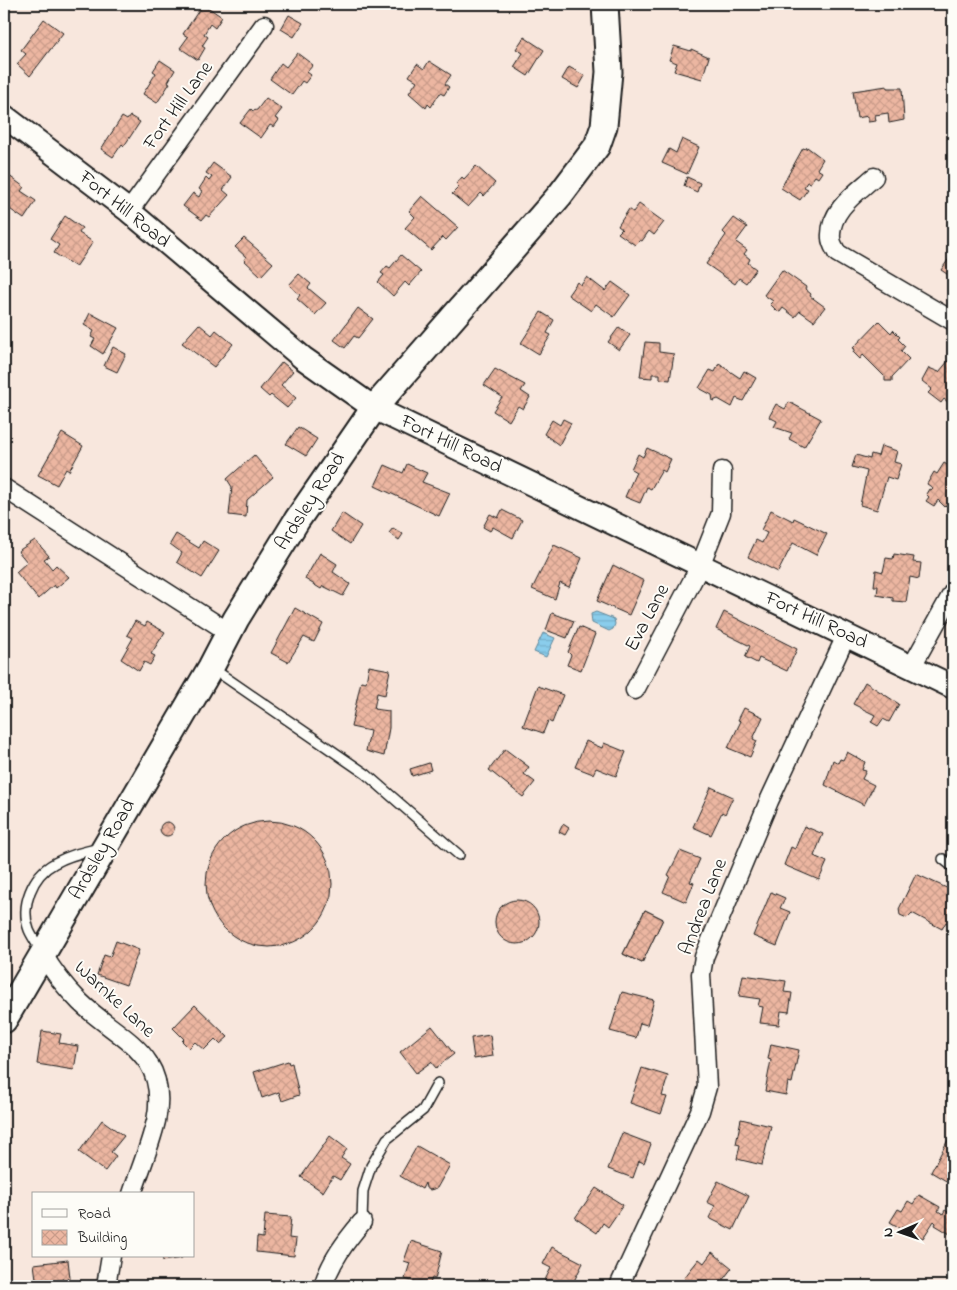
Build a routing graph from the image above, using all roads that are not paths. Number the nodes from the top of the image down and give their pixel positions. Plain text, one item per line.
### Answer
1 (605, 4) edge
2 (264, 25) dead end
3 (4, 116) edge
4 (874, 177) dead end
5 (129, 211) junction
6 (953, 321) edge
7 (374, 408) junction
8 (722, 471) dead end
9 (4, 488) edge
10 (700, 566) junction
11 (953, 592) edge
12 (230, 633) junction
13 (846, 636) junction
14 (912, 666) junction
15 (211, 667) junction
16 (953, 687) edge
17 (634, 690) dead end
18 (105, 847) junction
19 (459, 855) dead end
20 (943, 859) dead end
21 (953, 867) edge
22 (43, 954) junction
23 (4, 1020) edge
24 (438, 1083) dead end
25 (133, 1192) edge
26 (362, 1222) joint
27 (111, 1258) edge
28 (106, 1286) edge
29 (323, 1286) edge
30 (619, 1286) edge

1 - 7 main road, Ardsley Road
2 - 5 street, Fort Hill Lane
3 - 5 street, Fort Hill Road
4 - 6 street
5 - 7 street, Fort Hill Road
7 - 10 street, Fort Hill Road
7 - 12 main road, Ardsley Road
8 - 10 street, Eva Lane
9 - 12 street
10 - 13 street, Fort Hill Road
10 - 17 street, Eva Lane
11 - 14 street
12 - 15 main road, Ardsley Road
13 - 14 street, Fort Hill Road
13 - 30 street, Andrea Lane
14 - 16 street, Fort Hill Road
15 - 18 main road, Ardsley Road
15 - 19 lane
18 - 22 main road, Ardsley Road
18 - 22 lane
20 - 21 lane
22 - 23 main road, Ardsley Road
22 - 25 street, Warnke Lane
24 - 26 lane
26 - 29 street
27 - 28 street

